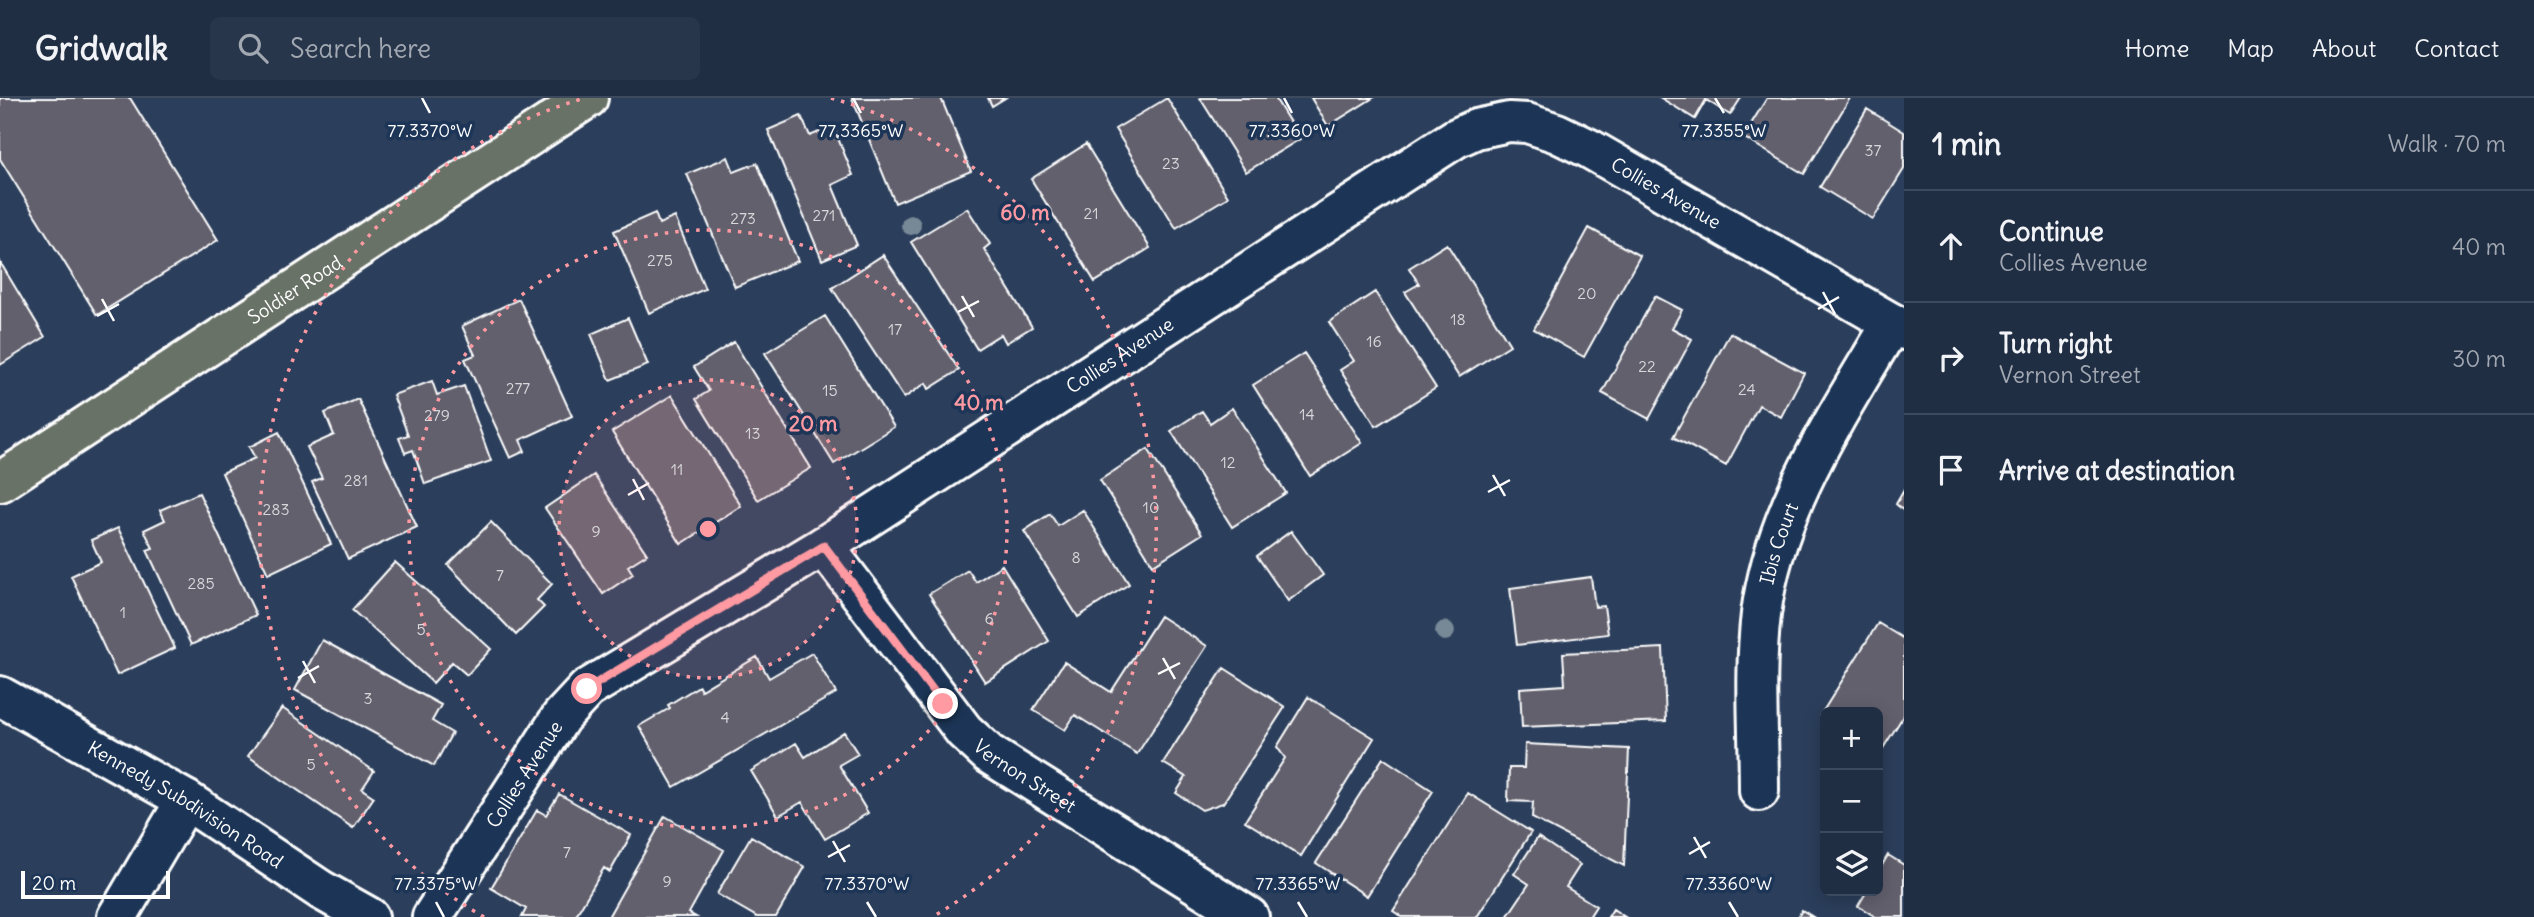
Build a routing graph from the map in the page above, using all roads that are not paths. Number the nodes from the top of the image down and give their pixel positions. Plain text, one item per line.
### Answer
1 (588, 98) edge
2 (1898, 327) edge
3 (0, 482) edge
4 (824, 546) junction
5 (0, 696) edge
6 (1759, 791) dead end
7 (186, 800) junction
8 (117, 917) edge
9 (369, 917) edge
10 (432, 917) edge
11 (1249, 917) edge

1 - 3 main road, Soldier Road
2 - 4 street, Collies Avenue
2 - 6 street, Ibis Court
4 - 10 street, Collies Avenue
4 - 11 street, Vernon Street
5 - 7 street, Kennedy Subdivision Road
7 - 8 street
7 - 9 street, Kennedy Subdivision Road

